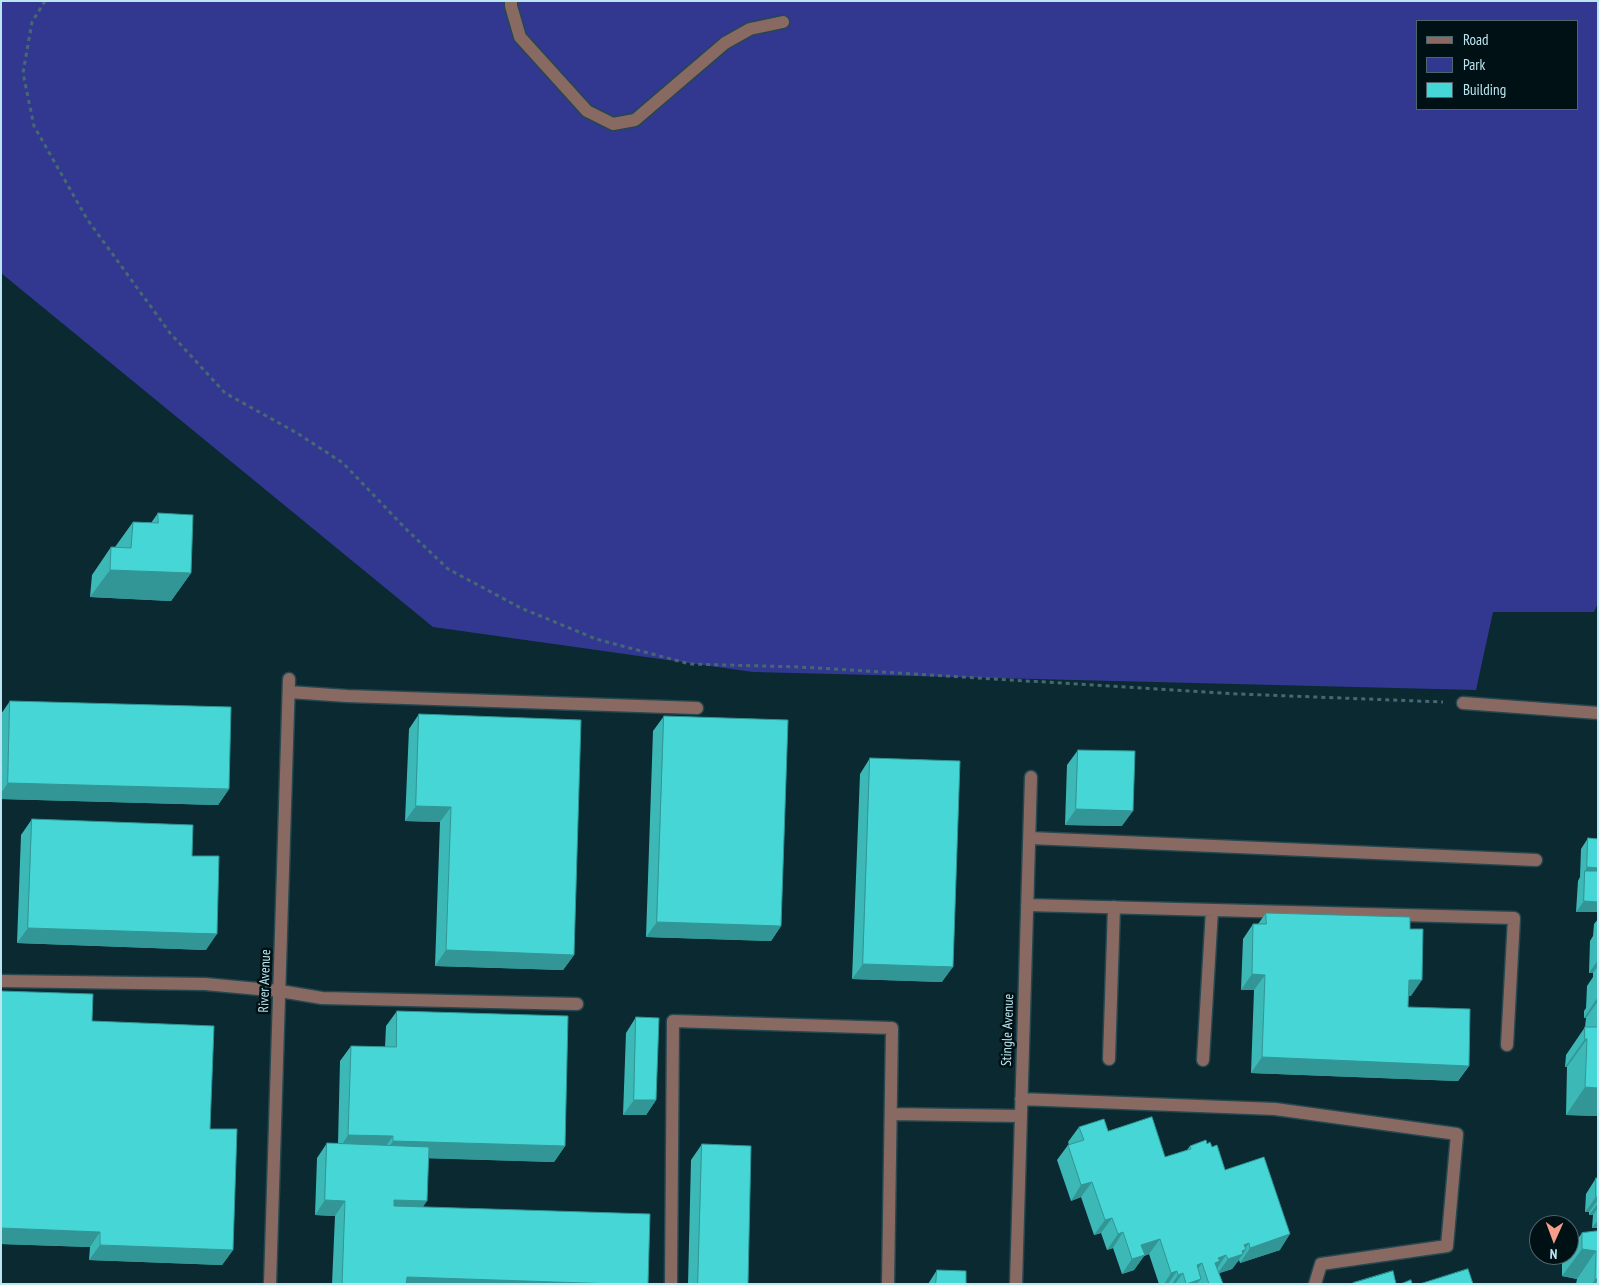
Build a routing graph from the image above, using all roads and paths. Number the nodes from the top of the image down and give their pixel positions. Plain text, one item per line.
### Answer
1 (45, 1) edge
2 (511, 1) edge
3 (783, 22) dead end
4 (1463, 703) joint
5 (697, 708) dead end
6 (1598, 714) edge
7 (1031, 777) dead end
8 (1030, 838) junction
9 (1536, 860) dead end
10 (1027, 905) junction
11 (1114, 907) junction
12 (1212, 910) junction
13 (1, 981) edge
14 (280, 991) junction
15 (577, 1004) dead end
16 (1507, 1044) dead end
17 (1109, 1059) dead end
18 (1203, 1060) dead end
19 (1021, 1099) junction
20 (890, 1114) junction
21 (1021, 1116) junction
22 (270, 1284) edge
23 (671, 1284) edge
24 (888, 1284) edge
25 (1016, 1284) edge
26 (1315, 1284) edge

1 - 4 path
2 - 3 street
4 - 6 street
5 - 14 street, River Avenue
7 - 8 street, Stingle Avenue
8 - 9 street
8 - 10 street, Stingle Avenue
10 - 11 street
10 - 19 street, Stingle Avenue
11 - 12 street
11 - 17 street
12 - 16 street
12 - 18 street
13 - 14 street
14 - 15 street
14 - 22 street, River Avenue
19 - 21 street, Stingle Avenue
19 - 26 street
20 - 21 street
20 - 23 street
20 - 24 street
21 - 25 street, Stingle Avenue

